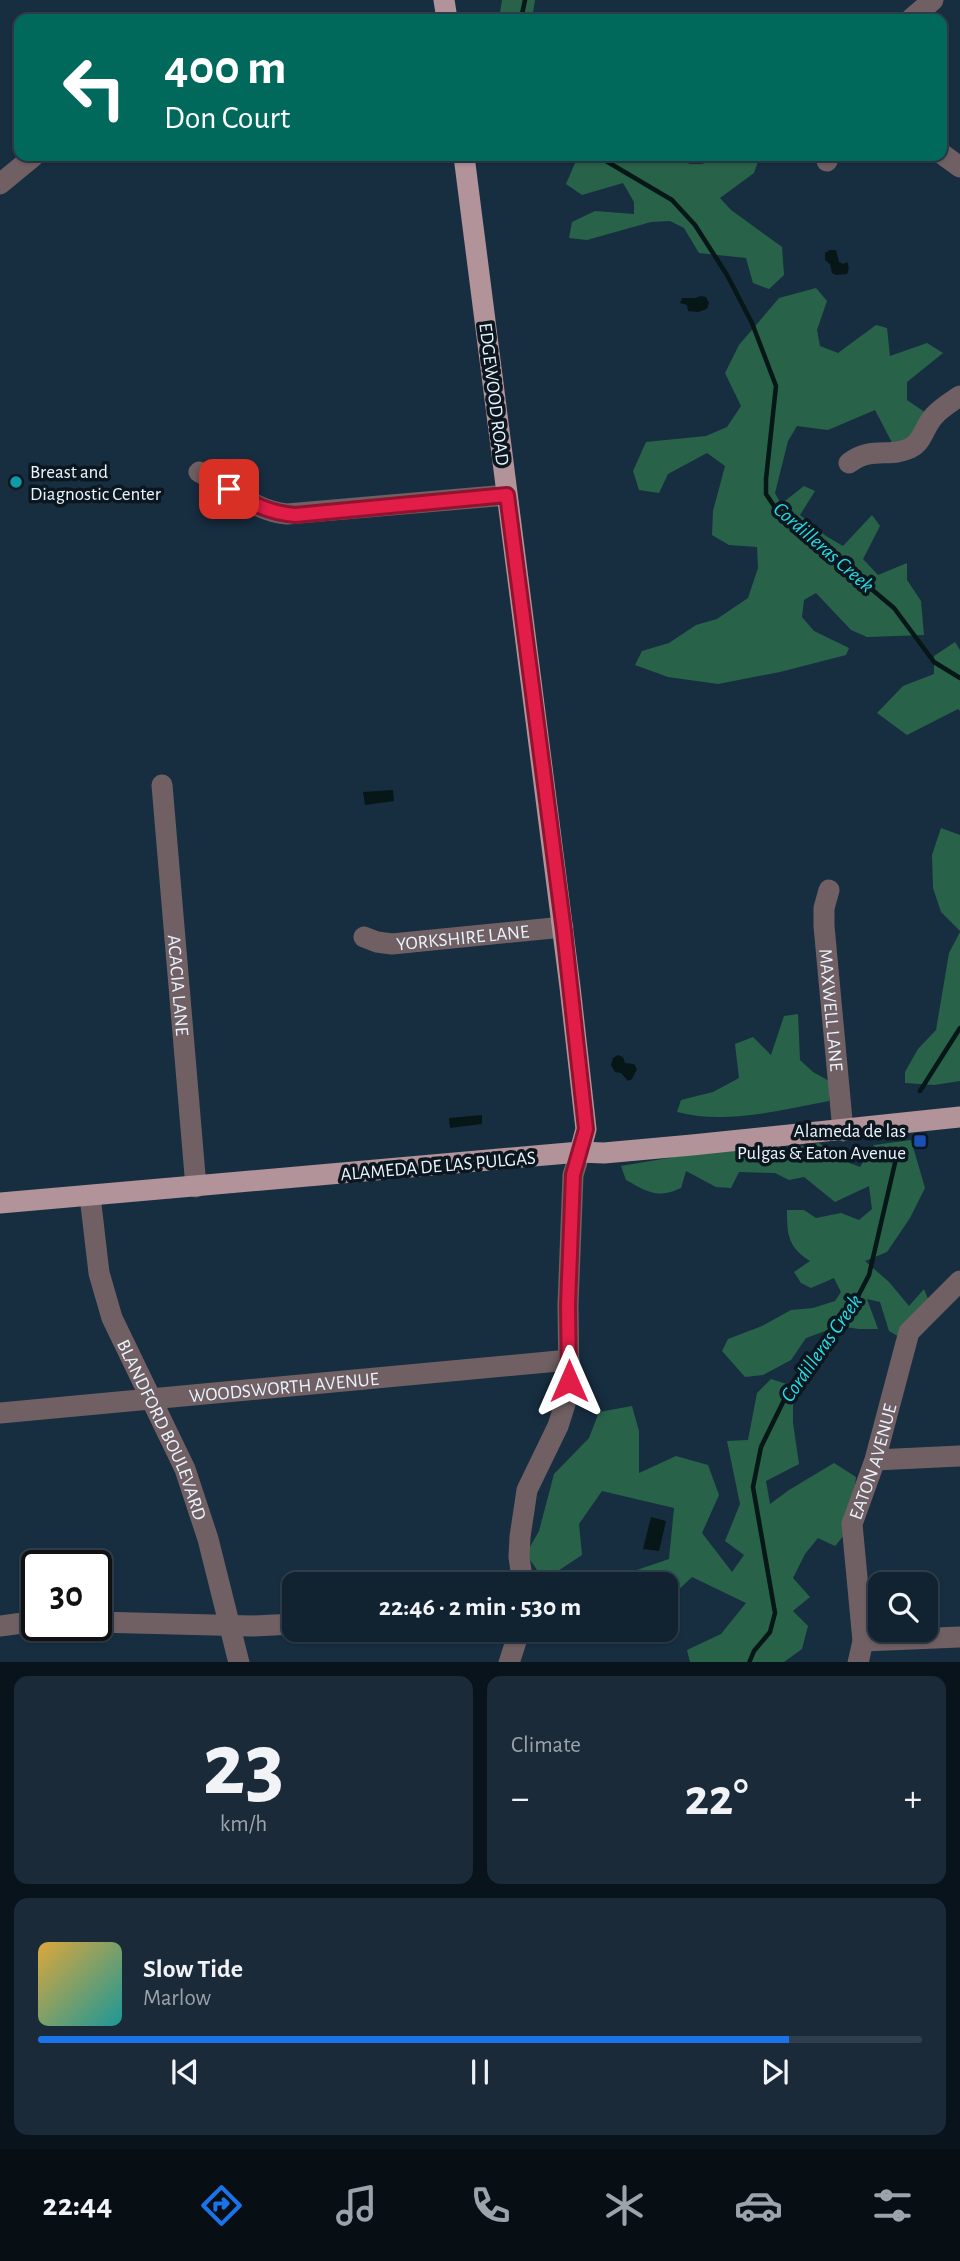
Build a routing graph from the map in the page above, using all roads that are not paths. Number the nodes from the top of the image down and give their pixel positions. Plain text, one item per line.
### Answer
1 (933, 0) edge
2 (917, 14) edge
3 (28, 161) edge
4 (465, 161) edge
5 (0, 184) edge
6 (960, 396) edge
7 (849, 463) dead end
8 (199, 472) dead end
9 (507, 495) junction
10 (162, 785) dead end
11 (829, 890) dead end
12 (563, 927) junction
13 (364, 937) dead end
14 (960, 1117) edge
15 (843, 1131) junction
16 (580, 1152) junction
17 (196, 1187) junction
18 (90, 1196) junction
19 (0, 1203) edge
20 (960, 1281) edge
21 (569, 1360) junction
22 (153, 1400) junction
23 (0, 1413) edge
24 (960, 1456) edge
25 (875, 1460) junction
26 (521, 1572) edge
27 (112, 1622) edge
28 (21, 1623) edge
29 (230, 1624) junction
30 (282, 1624) edge
31 (0, 1626) edge
32 (960, 1637) edge
33 (863, 1641) junction
34 (516, 1642) edge
35 (239, 1662) edge
36 (509, 1662) edge
37 (858, 1662) edge

1 - 2 street
3 - 5 street
4 - 9 main road, EDGEWOOD ROAD
6 - 7 street
8 - 9 street
9 - 12 main road, EDGEWOOD ROAD
10 - 17 street, ACACIA LANE
11 - 15 street, MAXWELL LANE
12 - 13 street, YORKSHIRE LANE
12 - 16 main road, EDGEWOOD ROAD
14 - 15 main road, ALAMEDA DE LAS PULGAS
15 - 16 main road, ALAMEDA DE LAS PULGAS
16 - 17 main road, ALAMEDA DE LAS PULGAS
16 - 21 street, EDGEWOOD ROAD
17 - 18 main road, ALAMEDA DE LAS PULGAS
18 - 19 main road, ALAMEDA DE LAS PULGAS
18 - 22 street, BLANDFORD BOULEVARD
20 - 25 street, EATON AVENUE
21 - 22 street, WOODSWORTH AVENUE
21 - 26 street, EDGEWOOD ROAD
22 - 23 street, WOODSWORTH AVENUE
22 - 29 street, BLANDFORD BOULEVARD
24 - 25 street
25 - 33 street, EATON AVENUE
27 - 29 street
28 - 31 street
29 - 30 street
29 - 35 street, BLANDFORD BOULEVARD
32 - 33 street
33 - 37 street, EATON AVENUE
34 - 36 street

